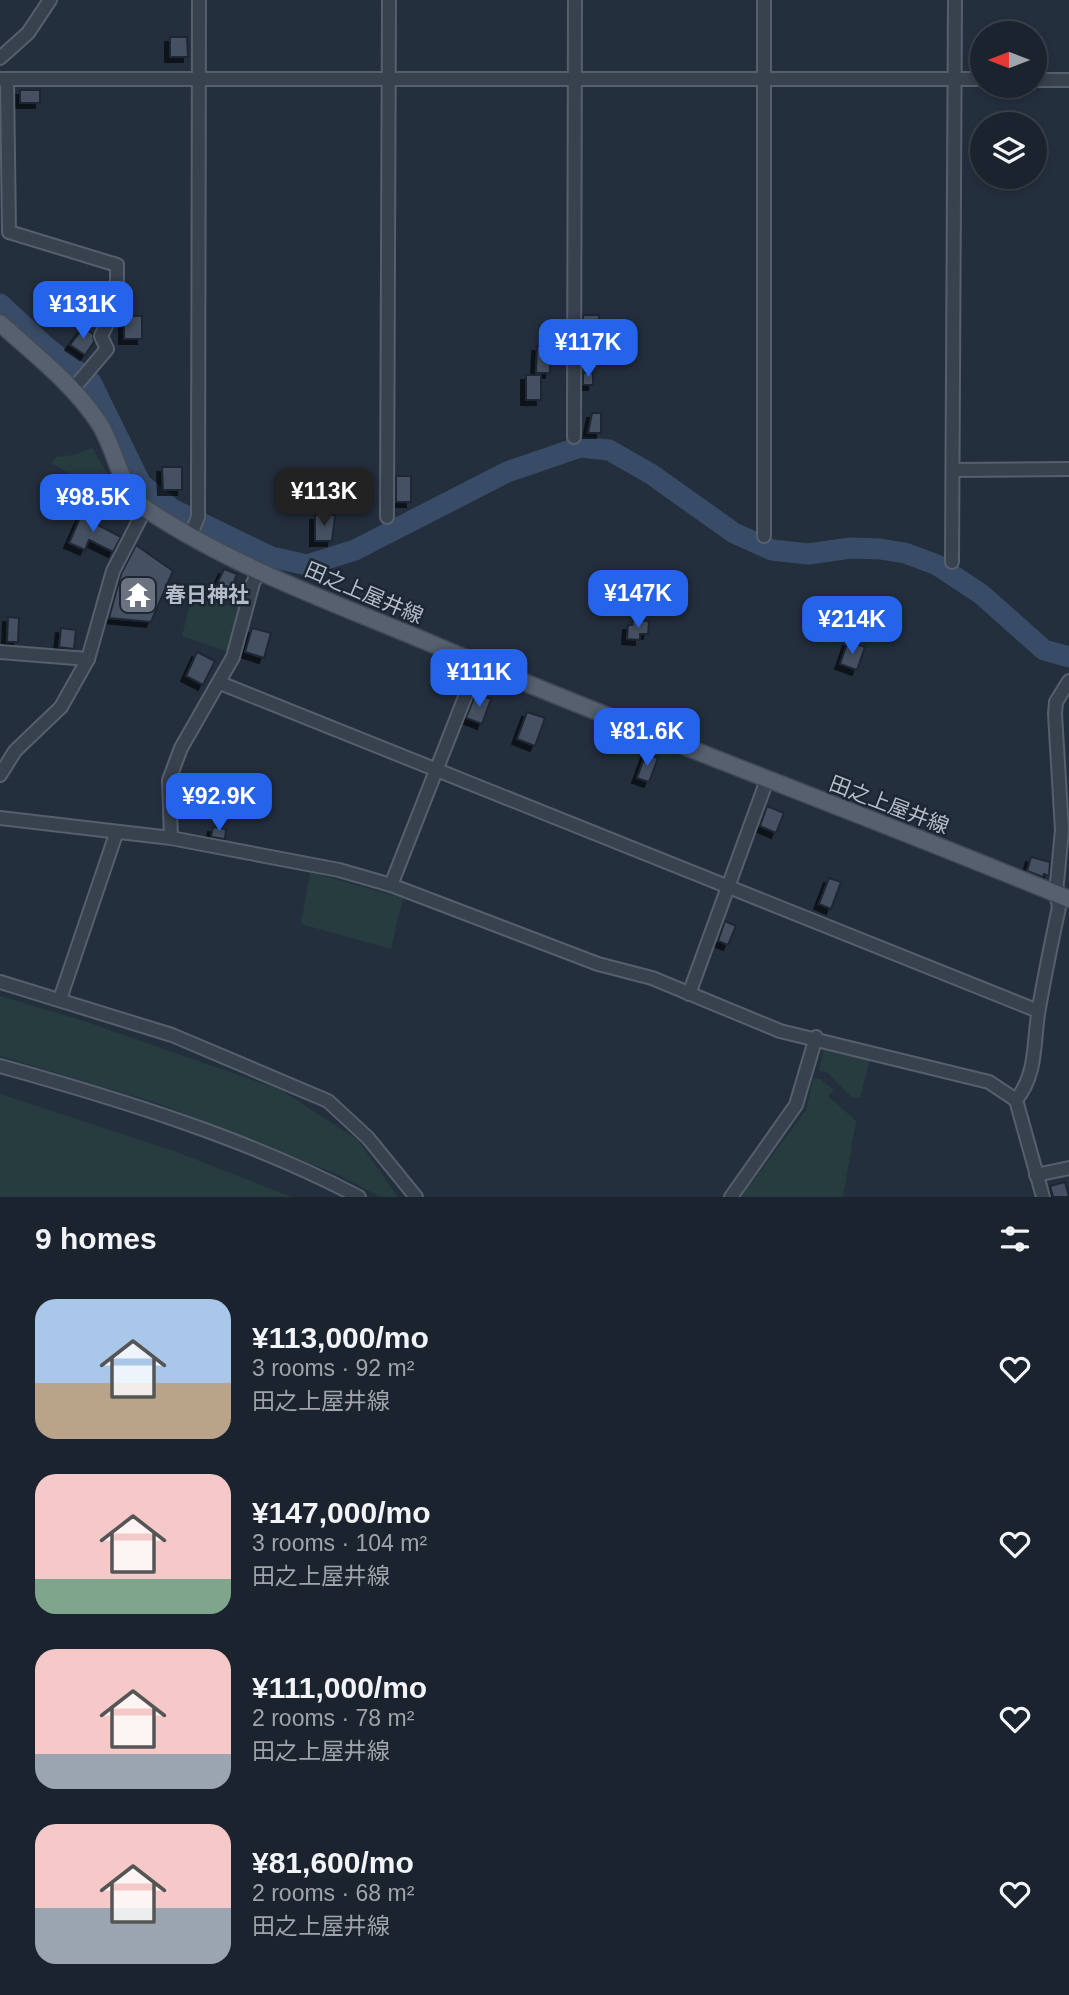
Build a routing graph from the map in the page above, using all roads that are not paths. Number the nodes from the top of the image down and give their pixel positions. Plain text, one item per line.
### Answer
1 (50, 0) edge
2 (199, 0) edge
3 (389, 0) edge
4 (575, 0) edge
5 (764, 0) edge
6 (955, 0) edge
7 (0, 58) edge
8 (575, 79) junction
9 (764, 79) junction
10 (954, 79) junction
11 (970, 79) edge
12 (4, 80) edge
13 (199, 80) junction
14 (1047, 80) edge
15 (1069, 80) edge
16 (390, 81) junction
17 (0, 323) edge
18 (80, 382) junction
19 (574, 437) dead end
20 (1069, 469) edge
21 (953, 470) junction
22 (145, 509) junction
23 (387, 517) dead end
24 (191, 534) junction
25 (764, 536) dead end
26 (952, 562) dead end
27 (259, 571) junction
28 (0, 652) edge
29 (88, 659) junction
30 (478, 664) junction
31 (1069, 681) edge
32 (220, 683) junction
33 (435, 769) junction
34 (0, 775) edge
35 (767, 780) junction
36 (0, 818) edge
37 (116, 834) junction
38 (171, 838) junction
39 (391, 885) junction
40 (728, 887) junction
41 (1062, 896) edge
42 (0, 982) edge
43 (689, 994) junction
44 (60, 999) junction
45 (1038, 1011) junction
46 (816, 1037) junction
47 (0, 1066) edge
48 (1016, 1100) junction
49 (1069, 1168) edge
50 (1036, 1175) junction
51 (359, 1197) edge
52 (416, 1197) edge
53 (731, 1197) edge
54 (1043, 1197) edge

1 - 7 street
2 - 13 street
3 - 16 street
4 - 8 street
5 - 9 street
6 - 10 street
8 - 9 street
8 - 16 street
8 - 19 street
9 - 10 street
9 - 25 street
10 - 11 street
10 - 21 street
12 - 13 street
12 - 18 street
13 - 16 street
13 - 24 street
14 - 15 street
16 - 23 street
17 - 18 main road, 田之上屋井線
18 - 22 main road, 田之上屋井線
20 - 21 street
21 - 26 street
22 - 24 main road, 田之上屋井線
22 - 29 street
24 - 27 main road, 田之上屋井線
27 - 30 main road, 田之上屋井線
27 - 32 street
28 - 29 street
29 - 34 street
30 - 33 street
30 - 35 main road, 田之上屋井線
31 - 41 street
32 - 33 street
32 - 38 street
33 - 39 street
33 - 40 street
35 - 40 street
35 - 41 main road, 田之上屋井線
36 - 37 street
37 - 38 street
37 - 44 street
38 - 39 street
39 - 43 street
40 - 43 street
40 - 45 street
41 - 45 street
42 - 44 street
43 - 46 street
44 - 52 street
45 - 48 street
46 - 48 street
46 - 53 street
47 - 51 street
48 - 50 street
49 - 50 street
50 - 54 street

